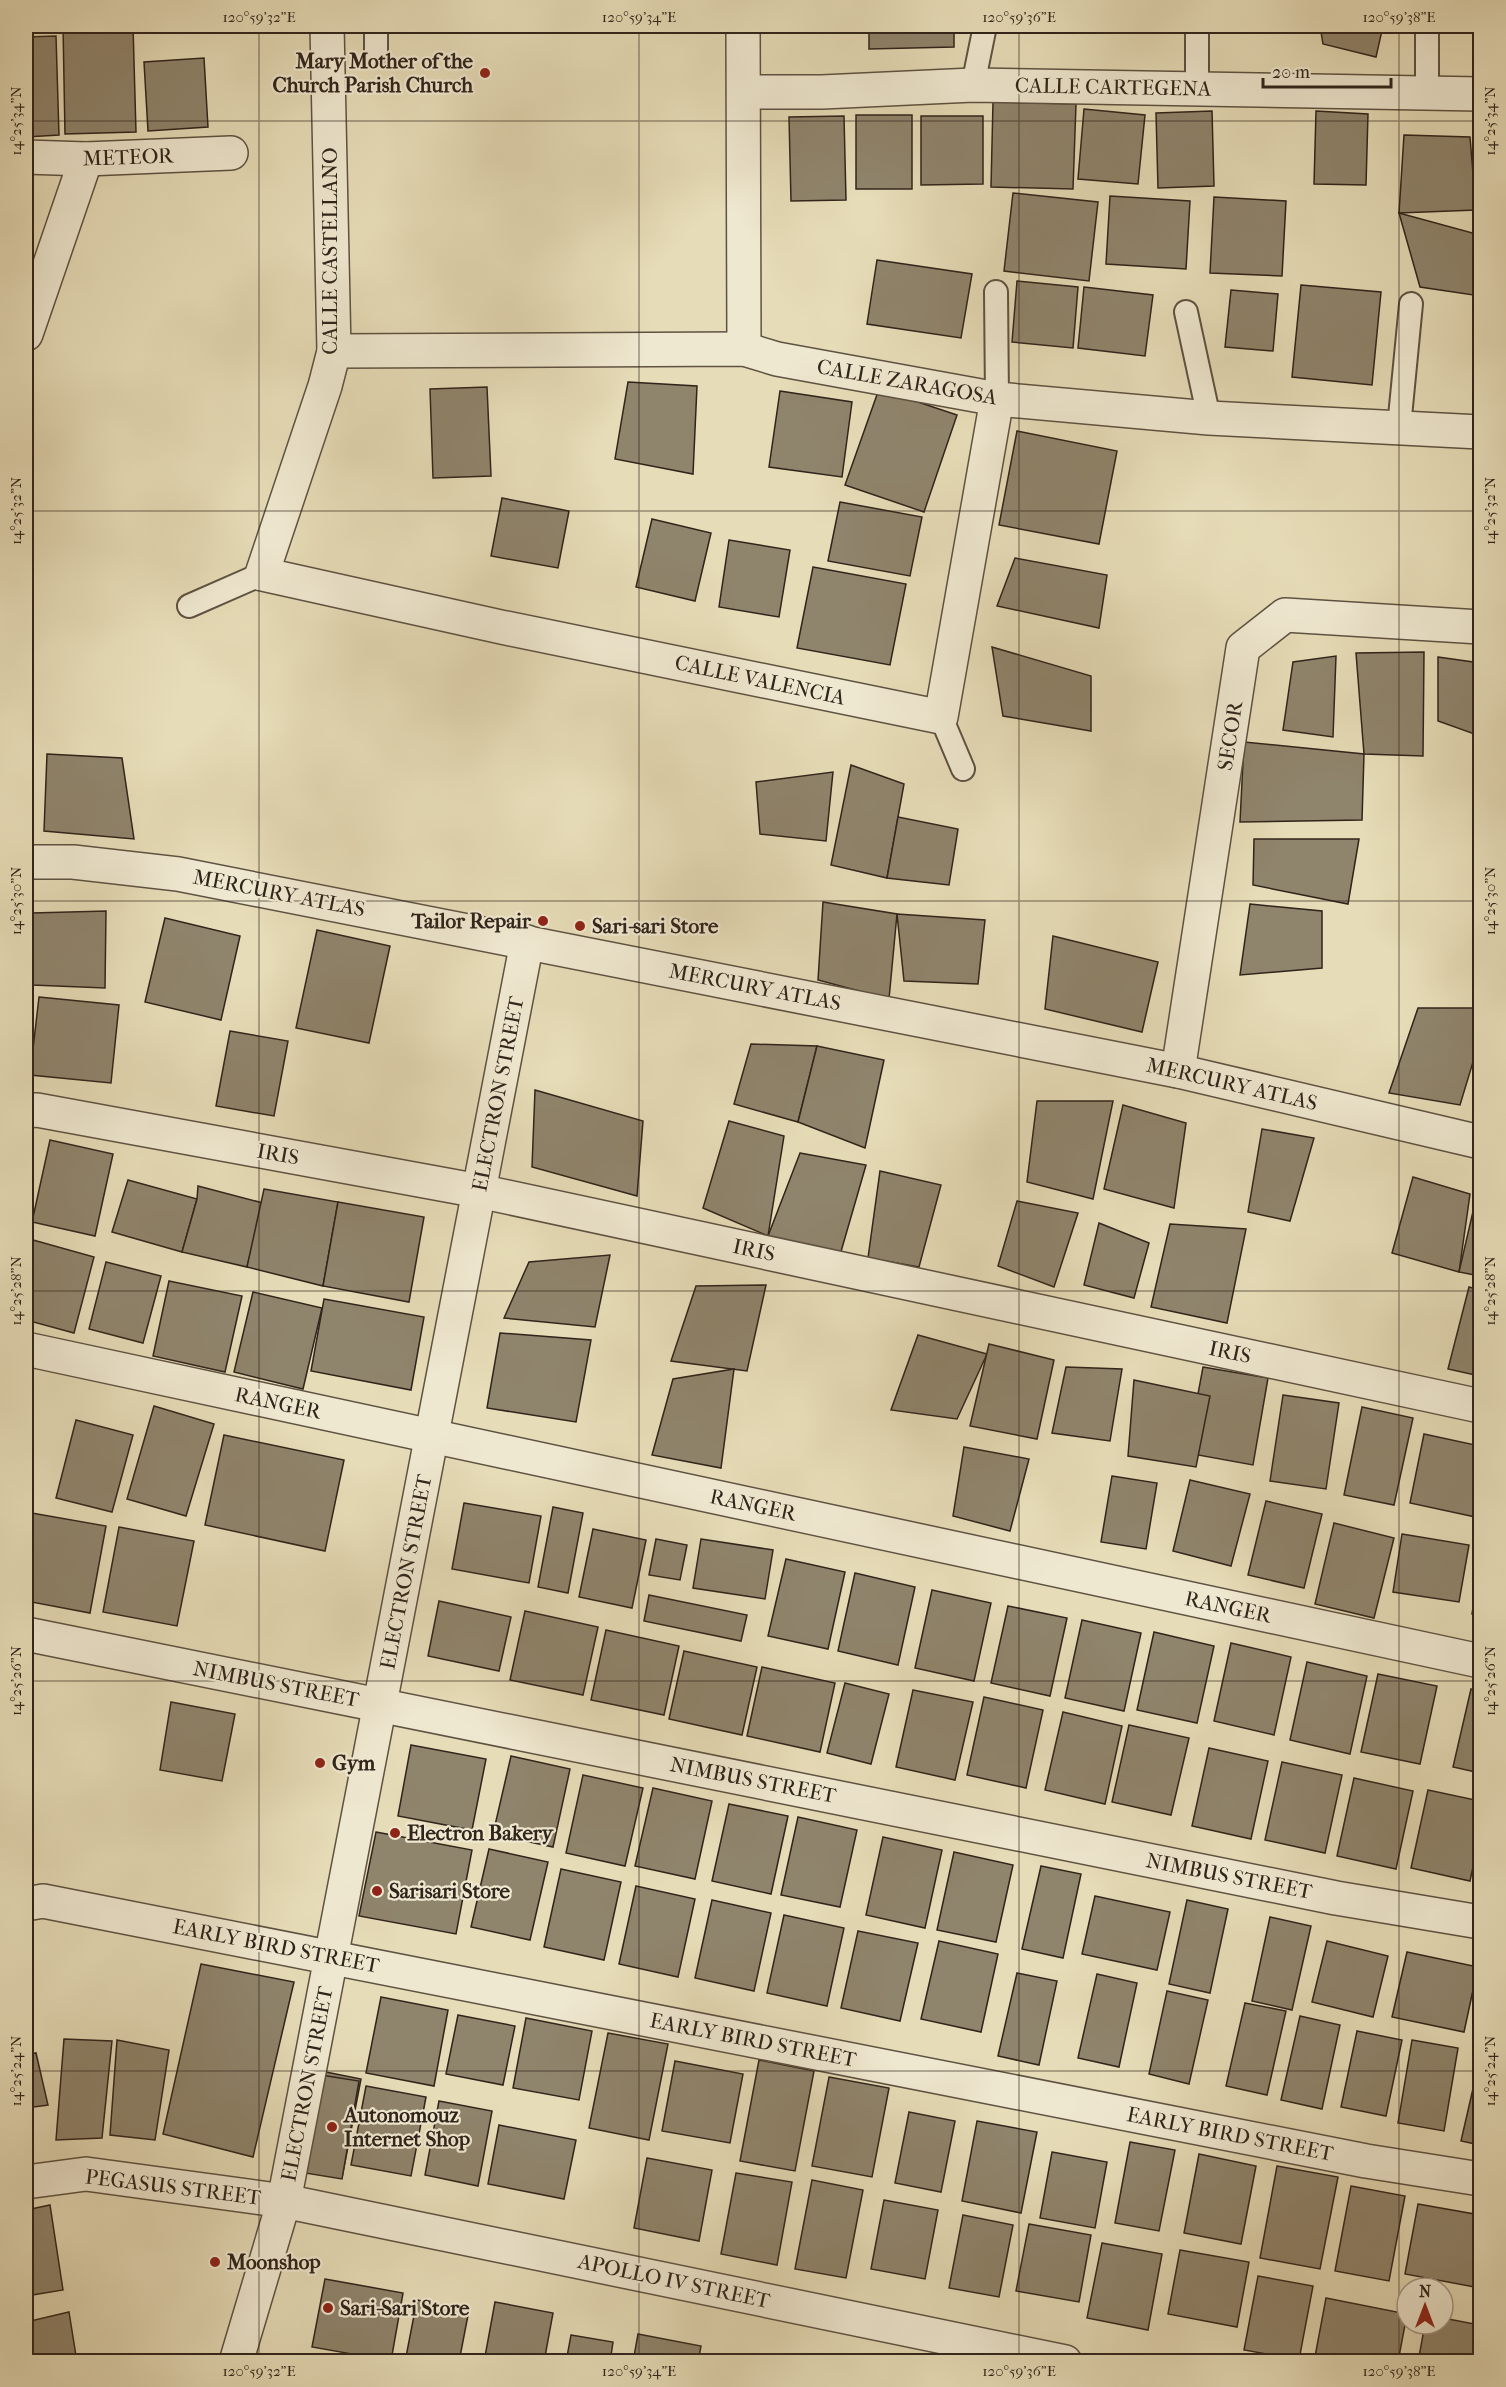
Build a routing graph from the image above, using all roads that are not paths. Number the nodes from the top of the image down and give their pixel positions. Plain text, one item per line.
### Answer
1 (327, 26) edge
2 (376, 26) edge
3 (743, 26) edge
4 (985, 26) edge
5 (1197, 26) edge
6 (1427, 26) edge
7 (376, 54) dead end
8 (973, 85) junction
9 (1197, 88) junction
10 (745, 93) junction
11 (1427, 94) junction
12 (1480, 94) edge
13 (231, 153) dead end
14 (26, 157) edge
15 (87, 159) junction
16 (996, 292) dead end
17 (1411, 304) dead end
18 (1186, 312) dead end
19 (26, 333) edge
20 (744, 349) junction
21 (334, 351) junction
22 (997, 399) junction
23 (1209, 418) junction
24 (1399, 427) junction
25 (1480, 432) edge
26 (262, 574) junction
27 (189, 606) dead end
28 (1480, 627) edge
29 (942, 717) junction
30 (963, 769) dead end
31 (26, 862) edge
32 (527, 942) junction
33 (1178, 1071) junction
34 (26, 1111) edge
35 (1480, 1142) edge
36 (479, 1191) junction
37 (26, 1349) edge
38 (1480, 1406) edge
39 (432, 1436) junction
40 (26, 1634) edge
41 (1480, 1661) edge
42 (380, 1705) junction
43 (26, 1904) edge
44 (1480, 1922) edge
45 (331, 1957) junction
46 (1480, 2179) edge
47 (26, 2182) edge
48 (284, 2201) junction
49 (236, 2361) edge
50 (1065, 2361) edge

1 - 21 street, CALLE CASTELLANO
2 - 7 lane
3 - 10 street
4 - 8 lane
5 - 9 lane
6 - 11 lane
8 - 9 street, CALLE CARTEGENA
8 - 10 street, CALLE CARTEGENA
9 - 11 street, CALLE CARTEGENA
10 - 20 street
11 - 12 street, CALLE CARTEGENA
13 - 15 street, METEOR
14 - 15 street, METEOR
15 - 19 street
16 - 22 lane
17 - 24 lane
18 - 23 lane
20 - 21 street, CALLE ZARAGOSA
20 - 22 street, CALLE ZARAGOSA
21 - 26 street, CALLE CASTELLANO
22 - 23 street, CALLE ZARAGOSA
22 - 29 street
23 - 24 street, CALLE ZARAGOSA
24 - 25 street, CALLE ZARAGOSA
26 - 27 lane
26 - 29 street, CALLE VALENCIA
28 - 33 street, SECOR
29 - 30 lane
31 - 32 street, MERCURY ATLAS
32 - 33 street, MERCURY ATLAS
32 - 36 street, ELECTRON STREET
33 - 35 street, MERCURY ATLAS
34 - 36 street, IRIS
36 - 38 street, IRIS
36 - 39 street, ELECTRON STREET
37 - 39 street, RANGER
39 - 41 street, RANGER
39 - 42 street, ELECTRON STREET
40 - 42 street, NIMBUS STREET
42 - 44 street, NIMBUS STREET
42 - 45 street, ELECTRON STREET
43 - 45 street, EARLY BIRD STREET
45 - 46 street, EARLY BIRD STREET
45 - 48 street, ELECTRON STREET
47 - 48 street, PEGASUS STREET
48 - 49 street, ELECTRON STREET
48 - 50 street, APOLLO IV STREET

